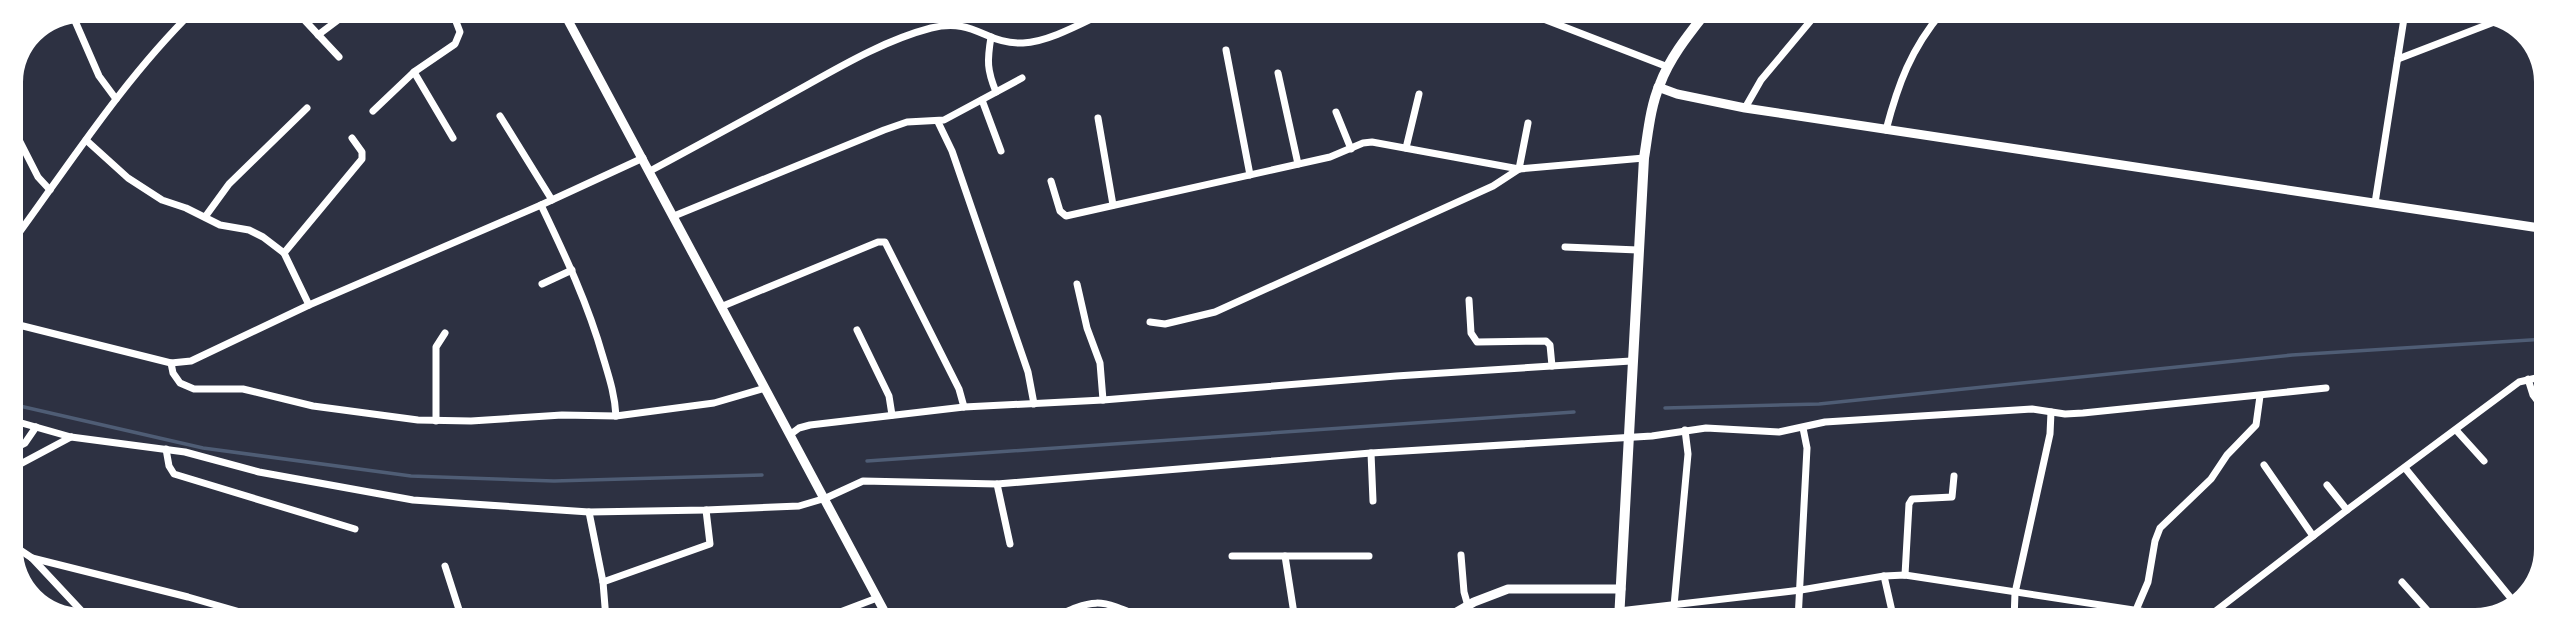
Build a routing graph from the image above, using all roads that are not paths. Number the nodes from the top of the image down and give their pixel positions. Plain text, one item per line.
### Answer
1 (76, 23) edge
2 (181, 23) edge
3 (307, 23) edge
4 (334, 23) edge
5 (457, 23) edge
6 (570, 23) edge
7 (1078, 23) edge
8 (1554, 23) edge
9 (1699, 23) edge
10 (1809, 23) edge
11 (1933, 23) edge
12 (2403, 23) edge
13 (2488, 24) edge
14 (318, 35) junction
15 (991, 37) junction
16 (1226, 50) dead end
17 (339, 57) dead end
18 (2398, 59) junction
19 (1668, 67) junction
20 (414, 72) junction
21 (1278, 73) dead end
22 (1022, 78) dead end
23 (1658, 87) junction
24 (996, 92) junction
25 (1419, 94) dead end
26 (116, 99) junction
27 (982, 100) junction
28 (307, 108) dead end
29 (1745, 108) junction
30 (373, 111) dead end
31 (1336, 112) dead end
32 (500, 116) dead end
33 (1098, 118) dead end
34 (938, 122) junction
35 (1528, 123) dead end
36 (1886, 130) junction
37 (352, 138) dead end
38 (453, 138) dead end
39 (86, 140) junction
40 (1406, 148) junction
41 (23, 149) edge
42 (1351, 149) junction
43 (1001, 151) dead end
44 (643, 158) junction
45 (1644, 158) junction
46 (1298, 164) junction
47 (1519, 169) junction
48 (650, 172) junction
49 (1250, 175) junction
50 (1051, 181) dead end
51 (50, 190) junction
52 (552, 200) junction
53 (2375, 203) junction
54 (541, 205) junction
55 (1113, 205) junction
56 (674, 216) junction
57 (205, 217) junction
58 (23, 226) edge
59 (2534, 227) edge
60 (1565, 247) dead end
61 (1638, 250) junction
62 (284, 253) junction
63 (572, 270) junction
64 (542, 284) dead end
65 (1077, 284) dead end
66 (1469, 300) dead end
67 (309, 305) junction
68 (723, 306) junction
69 (1150, 323) dead end
70 (23, 326) edge
71 (858, 330) dead end
72 (445, 334) dead end
73 (1632, 361) junction
74 (171, 363) junction
75 (1552, 366) junction
76 (2534, 378) edge
77 (2528, 379) junction
78 (765, 388) junction
79 (2326, 388) dead end
80 (2260, 396) junction
81 (2534, 396) edge
82 (1103, 400) junction
83 (1034, 404) junction
84 (964, 407) junction
85 (2051, 412) junction
86 (892, 415) junction
87 (616, 416) junction
88 (436, 421) junction
89 (23, 423) edge
90 (36, 427) junction
91 (1803, 428) junction
92 (1685, 430) junction
93 (2456, 430) junction
94 (790, 434) junction
95 (71, 437) junction
96 (1628, 437) junction
97 (23, 444) edge
98 (166, 449) junction
99 (1371, 453) junction
100 (2484, 461) dead end
101 (23, 463) edge
102 (2264, 465) dead end
103 (2405, 468) junction
104 (1954, 475) dead end
105 (997, 484) junction
106 (2327, 485) dead end
107 (826, 498) junction
108 (1373, 501) dead end
109 (706, 510) junction
110 (2347, 510) junction
111 (589, 512) junction
112 (355, 529) dead end
113 (2313, 536) junction
114 (1010, 544) dead end
115 (23, 552) edge
116 (1461, 555) dead end
117 (1232, 556) dead end
118 (1285, 556) junction
119 (1369, 556) dead end
120 (32, 558) junction
121 (445, 566) dead end
122 (1905, 575) junction
123 (1884, 576) junction
124 (603, 582) junction
125 (2402, 582) dead end
126 (1621, 589) junction
127 (1801, 590) junction
128 (2015, 593) junction
129 (2510, 597) edge
130 (877, 598) junction
131 (1468, 606) junction
132 (1674, 606) junction
133 (79, 608) edge
134 (226, 608) edge
135 (458, 608) edge
136 (605, 608) edge
137 (851, 608) edge
138 (882, 608) edge
139 (1073, 608) edge
140 (1119, 608) edge
141 (1293, 608) edge
142 (1464, 608) edge
143 (1620, 608) edge
144 (1662, 608) edge
145 (1799, 608) edge
146 (1891, 608) edge
147 (2014, 608) edge
148 (2122, 608) edge
149 (2137, 608) edge
150 (2220, 608) edge
151 (2425, 608) edge

1 - 26 street
2 - 26 street
3 - 14 street
4 - 14 street
5 - 20 street
6 - 44 street
7 - 15 street
8 - 19 street
9 - 19 main road
10 - 29 street
11 - 36 street
12 - 18 street
13 - 18 street
14 - 17 street
15 - 24 street
15 - 48 street
16 - 49 street
18 - 53 street
19 - 23 main road
20 - 30 street
20 - 38 street
21 - 46 street
22 - 24 street
23 - 29 street
23 - 45 main road
24 - 27 street
25 - 40 street
26 - 39 street
27 - 34 street
27 - 43 street
28 - 57 street
29 - 36 street
31 - 42 street
32 - 52 street
33 - 55 street
34 - 56 street
34 - 83 street
35 - 47 street
36 - 53 street
37 - 62 street
39 - 51 street
39 - 57 street
40 - 42 street
40 - 47 street
41 - 51 street
42 - 46 street
44 - 48 street
44 - 52 street
45 - 47 street
45 - 61 main road
46 - 49 street
47 - 69 street
48 - 56 street
49 - 55 street
50 - 55 street
51 - 58 street
52 - 54 street
53 - 59 street
54 - 63 street
54 - 67 street
56 - 68 street
57 - 62 street
60 - 61 street
61 - 73 main road
62 - 67 street
63 - 64 street
63 - 87 street
65 - 82 street
66 - 75 street
67 - 74 street
68 - 78 street
68 - 84 street
70 - 74 street
71 - 86 street
72 - 88 street
73 - 75 street
73 - 96 main road
74 - 88 street
75 - 82 street
76 - 77 street
77 - 81 street
77 - 93 street
78 - 87 street
78 - 94 street
79 - 80 street
80 - 85 street
80 - 149 street
82 - 83 street
83 - 84 street
84 - 86 street
85 - 91 street
85 - 128 street
86 - 94 street
87 - 88 street
89 - 90 street
90 - 95 street
90 - 97 street
91 - 92 street
91 - 127 street
92 - 96 street
92 - 132 street
93 - 100 street
93 - 103 street
94 - 107 street
95 - 98 street
95 - 101 street
96 - 99 street
96 - 126 main road
98 - 111 street
98 - 112 street
99 - 105 street
99 - 108 street
102 - 113 street
103 - 110 street
103 - 129 street
104 - 122 street
105 - 107 street
105 - 114 street
106 - 110 street
107 - 109 street
107 - 130 street
109 - 111 street
109 - 124 street
110 - 113 street
111 - 124 street
113 - 150 street
115 - 120 street
116 - 131 street
117 - 118 street
118 - 119 street
118 - 141 street
120 - 133 street
120 - 134 street
121 - 135 street
122 - 123 street
122 - 128 street
123 - 127 street
123 - 146 street
124 - 136 street
125 - 151 street
126 - 131 street
126 - 143 main road
127 - 132 street
127 - 145 street
128 - 147 street
128 - 148 street
130 - 137 street
130 - 138 street
131 - 142 street
132 - 144 street
139 - 140 street

